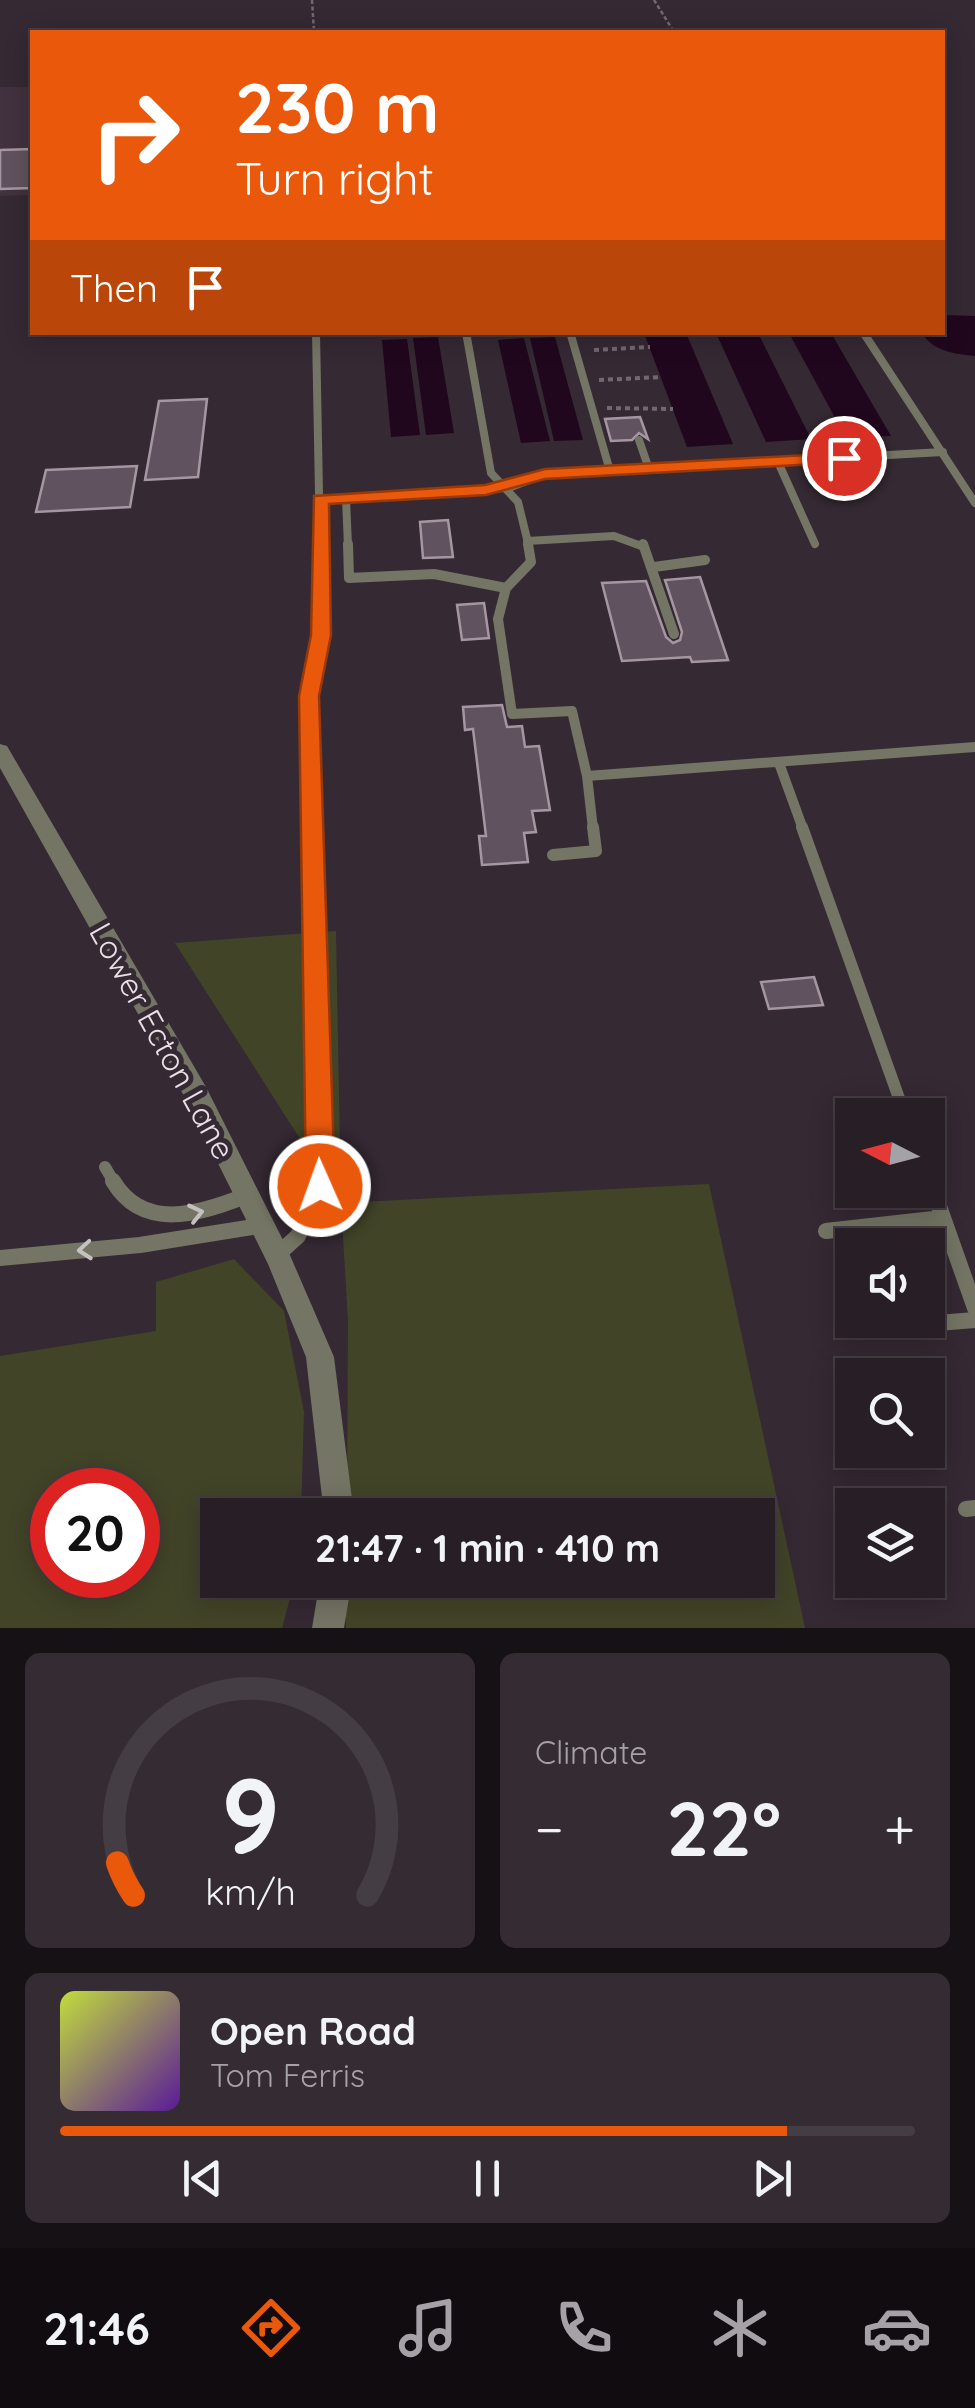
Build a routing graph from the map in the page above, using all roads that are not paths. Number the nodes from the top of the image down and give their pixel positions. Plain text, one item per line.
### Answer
1 (316, 335) edge
2 (467, 335) edge
3 (571, 335) edge
4 (866, 335) edge
5 (639, 440) dead end
6 (943, 452) junction
7 (778, 462) junction
8 (648, 469) junction
9 (610, 471) junction
10 (511, 486) junction
11 (346, 498) junction
12 (320, 500) junction
13 (975, 503) edge
14 (527, 541) junction
15 (815, 544) dead end
16 (705, 560) dead end
17 (654, 567) junction
18 (506, 588) junction
19 (674, 634) dead end
20 (975, 747) edge
21 (0, 751) edge
22 (779, 763) junction
23 (587, 776) junction
24 (553, 855) dead end
25 (900, 1098) edge
26 (105, 1167) dead end
27 (244, 1196) junction
28 (939, 1208) edge
29 (942, 1218) junction
30 (260, 1226) junction
31 (826, 1231) dead end
32 (277, 1255) junction
33 (0, 1258) edge
34 (975, 1308) edge
35 (975, 1320) edge
36 (945, 1322) edge
37 (337, 1498) edge
38 (333, 1598) edge
39 (328, 1628) edge

1 - 12 lane
2 - 10 lane
3 - 9 lane
4 - 6 lane
5 - 8 lane
6 - 7 lane
6 - 13 lane
7 - 8 lane
7 - 15 lane
8 - 9 lane
9 - 10 lane
10 - 11 lane
10 - 14 lane
11 - 12 lane
11 - 18 lane
12 - 32 lane
14 - 17 lane
14 - 18 lane
16 - 17 lane
17 - 19 lane
18 - 23 lane
20 - 22 lane
21 - 27 street, Lower Ecton Lane
22 - 23 lane
22 - 25 lane
23 - 24 lane
26 -> 27 lane
27 - 30 street, Lower Ecton Lane
28 - 29 lane
29 - 31 lane
29 - 34 lane
30 - 32 street, Lower Ecton Lane
30 -> 33 lane
32 - 37 street, Lower Ecton Lane
35 - 36 lane
38 - 39 street

